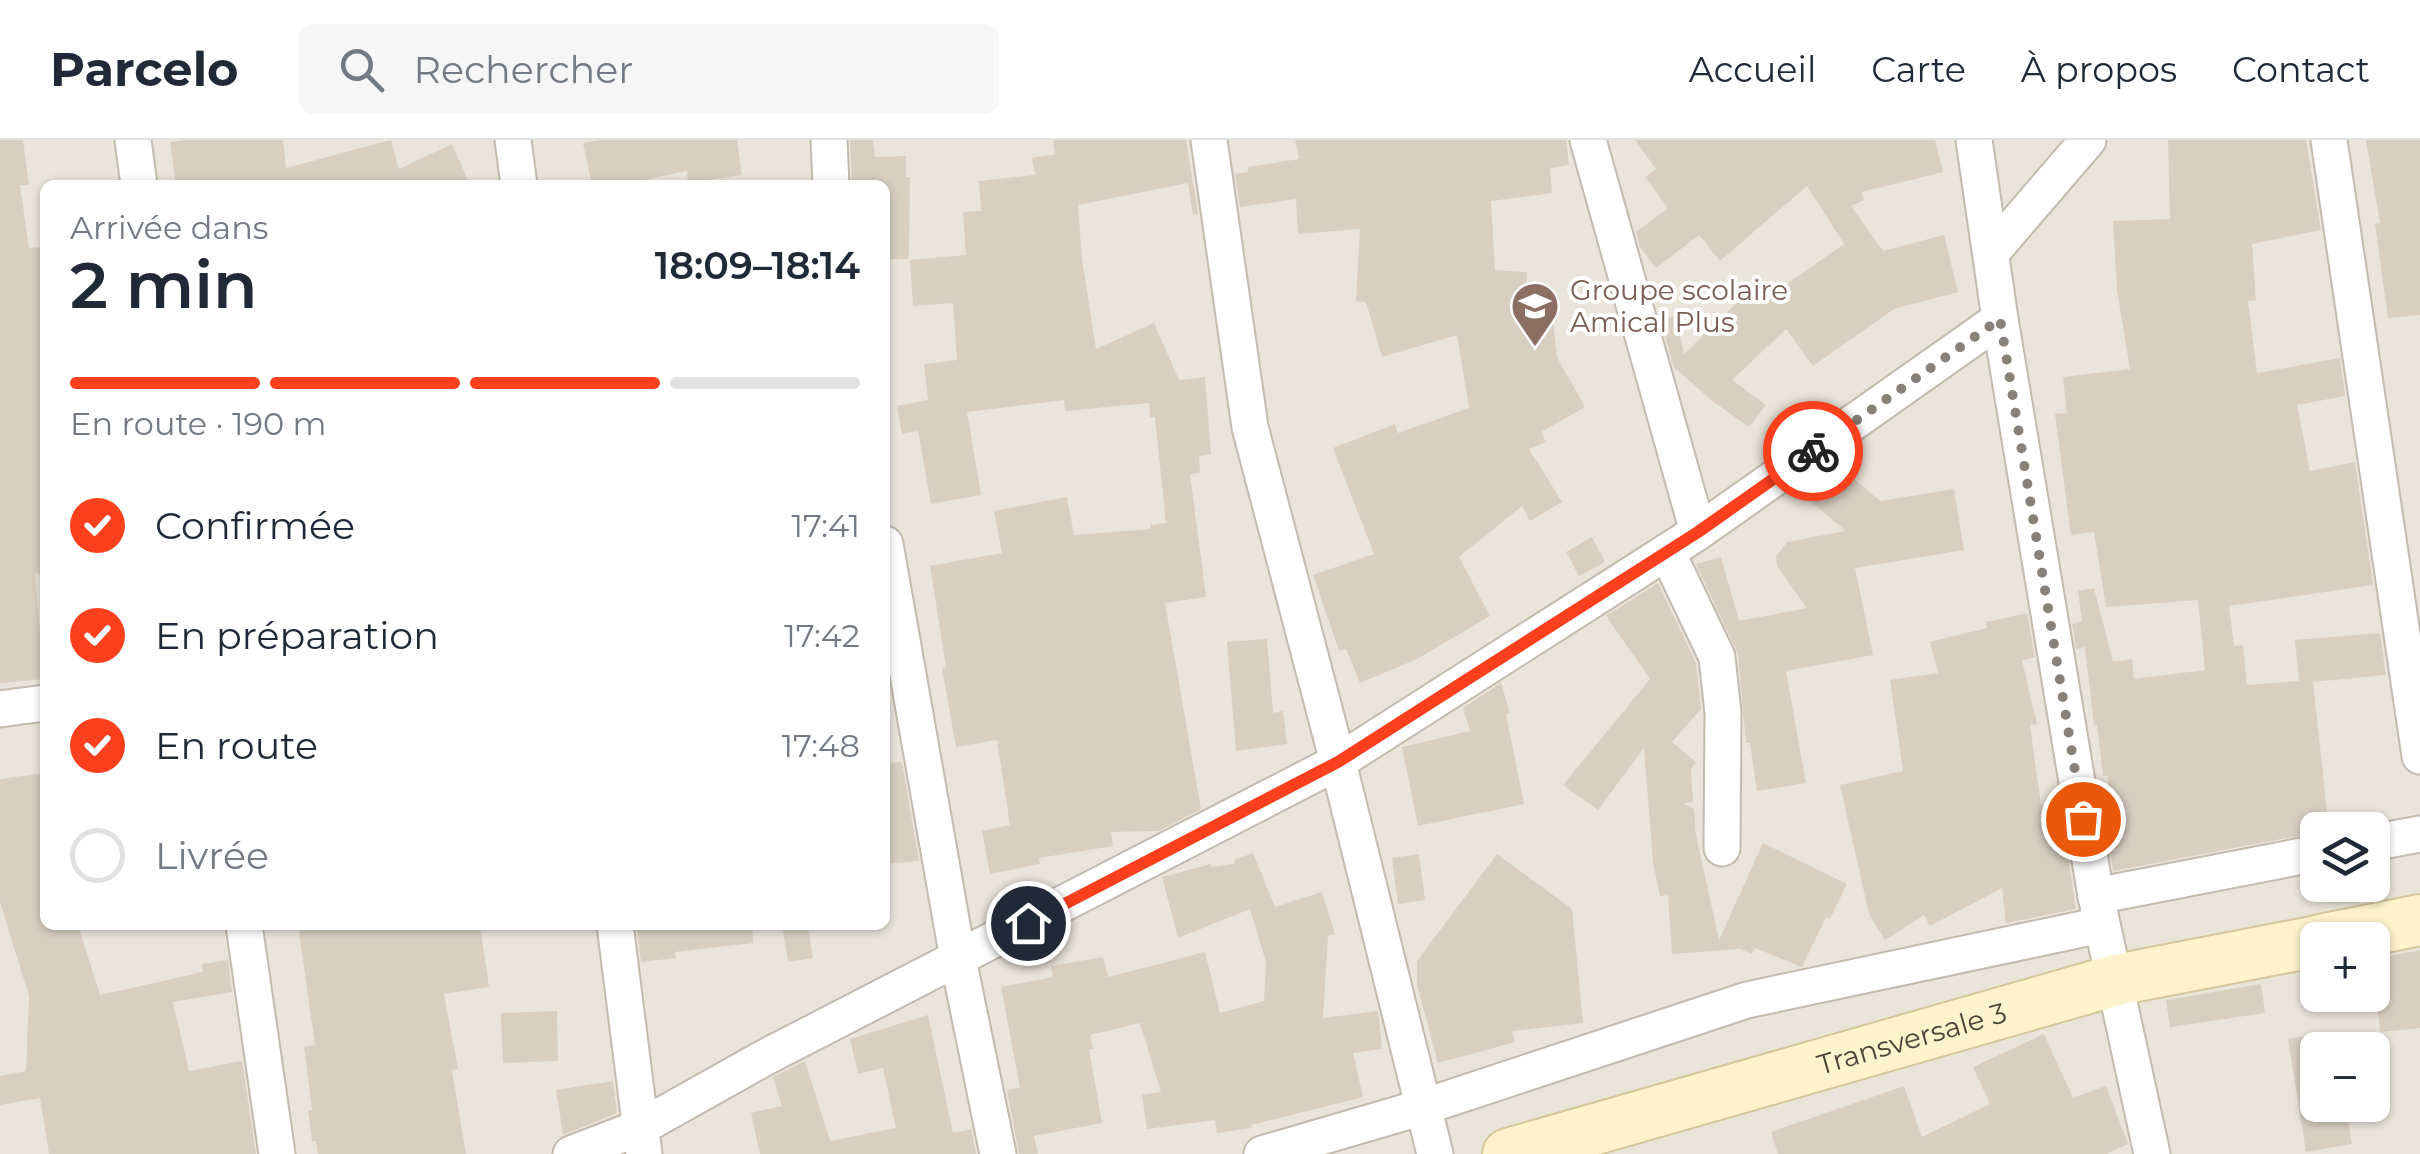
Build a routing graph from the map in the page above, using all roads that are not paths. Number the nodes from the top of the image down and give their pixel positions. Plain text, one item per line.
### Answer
1 (132, 140) edge
2 (513, 140) edge
3 (829, 140) edge
4 (1209, 140) edge
5 (1588, 140) edge
6 (1974, 140) edge
7 (2088, 140) edge
8 (2329, 140) edge
9 (138, 180) edge
10 (518, 180) edge
11 (831, 180) edge
12 (1990, 253) junction
13 (2000, 319) junction
14 (1698, 532) junction
15 (1666, 552) junction
16 (890, 572) edge
17 (40, 704) edge
18 (0, 709) edge
19 (2420, 756) edge
20 (1338, 762) junction
21 (2420, 834) edge
22 (2390, 840) edge
23 (1722, 848) dead end
24 (2300, 858) edge
25 (2098, 910) junction
26 (2420, 920) edge
27 (2390, 926) edge
28 (245, 930) edge
29 (616, 930) edge
30 (2300, 944) edge
31 (958, 958) junction
32 (2116, 980) junction
33 (1423, 1106) junction
34 (643, 1141) edge
35 (277, 1154) edge
36 (571, 1154) edge
37 (998, 1154) edge
38 (1262, 1154) edge
39 (1435, 1154) edge
40 (1508, 1154) edge
41 (2152, 1154) edge

1 - 9 street
2 - 10 street
3 - 11 street
4 - 20 street
5 - 14 street
6 - 12 street
7 - 12 street
8 - 19 street
12 - 13 street
13 - 14 street
13 - 25 street
14 - 15 street
15 - 20 street
15 - 23 street
16 - 31 street
17 - 18 street
20 - 31 street
20 - 33 street
21 - 22 street
24 - 25 street
25 - 32 street
25 - 33 street
26 - 27 main road, Transversale 3
28 - 35 street
29 - 34 street
30 - 32 main road, Transversale 3
31 - 34 street
31 - 37 street
32 - 40 main road, Transversale 3
32 - 41 street
33 - 38 street
33 - 39 street
34 - 36 street

